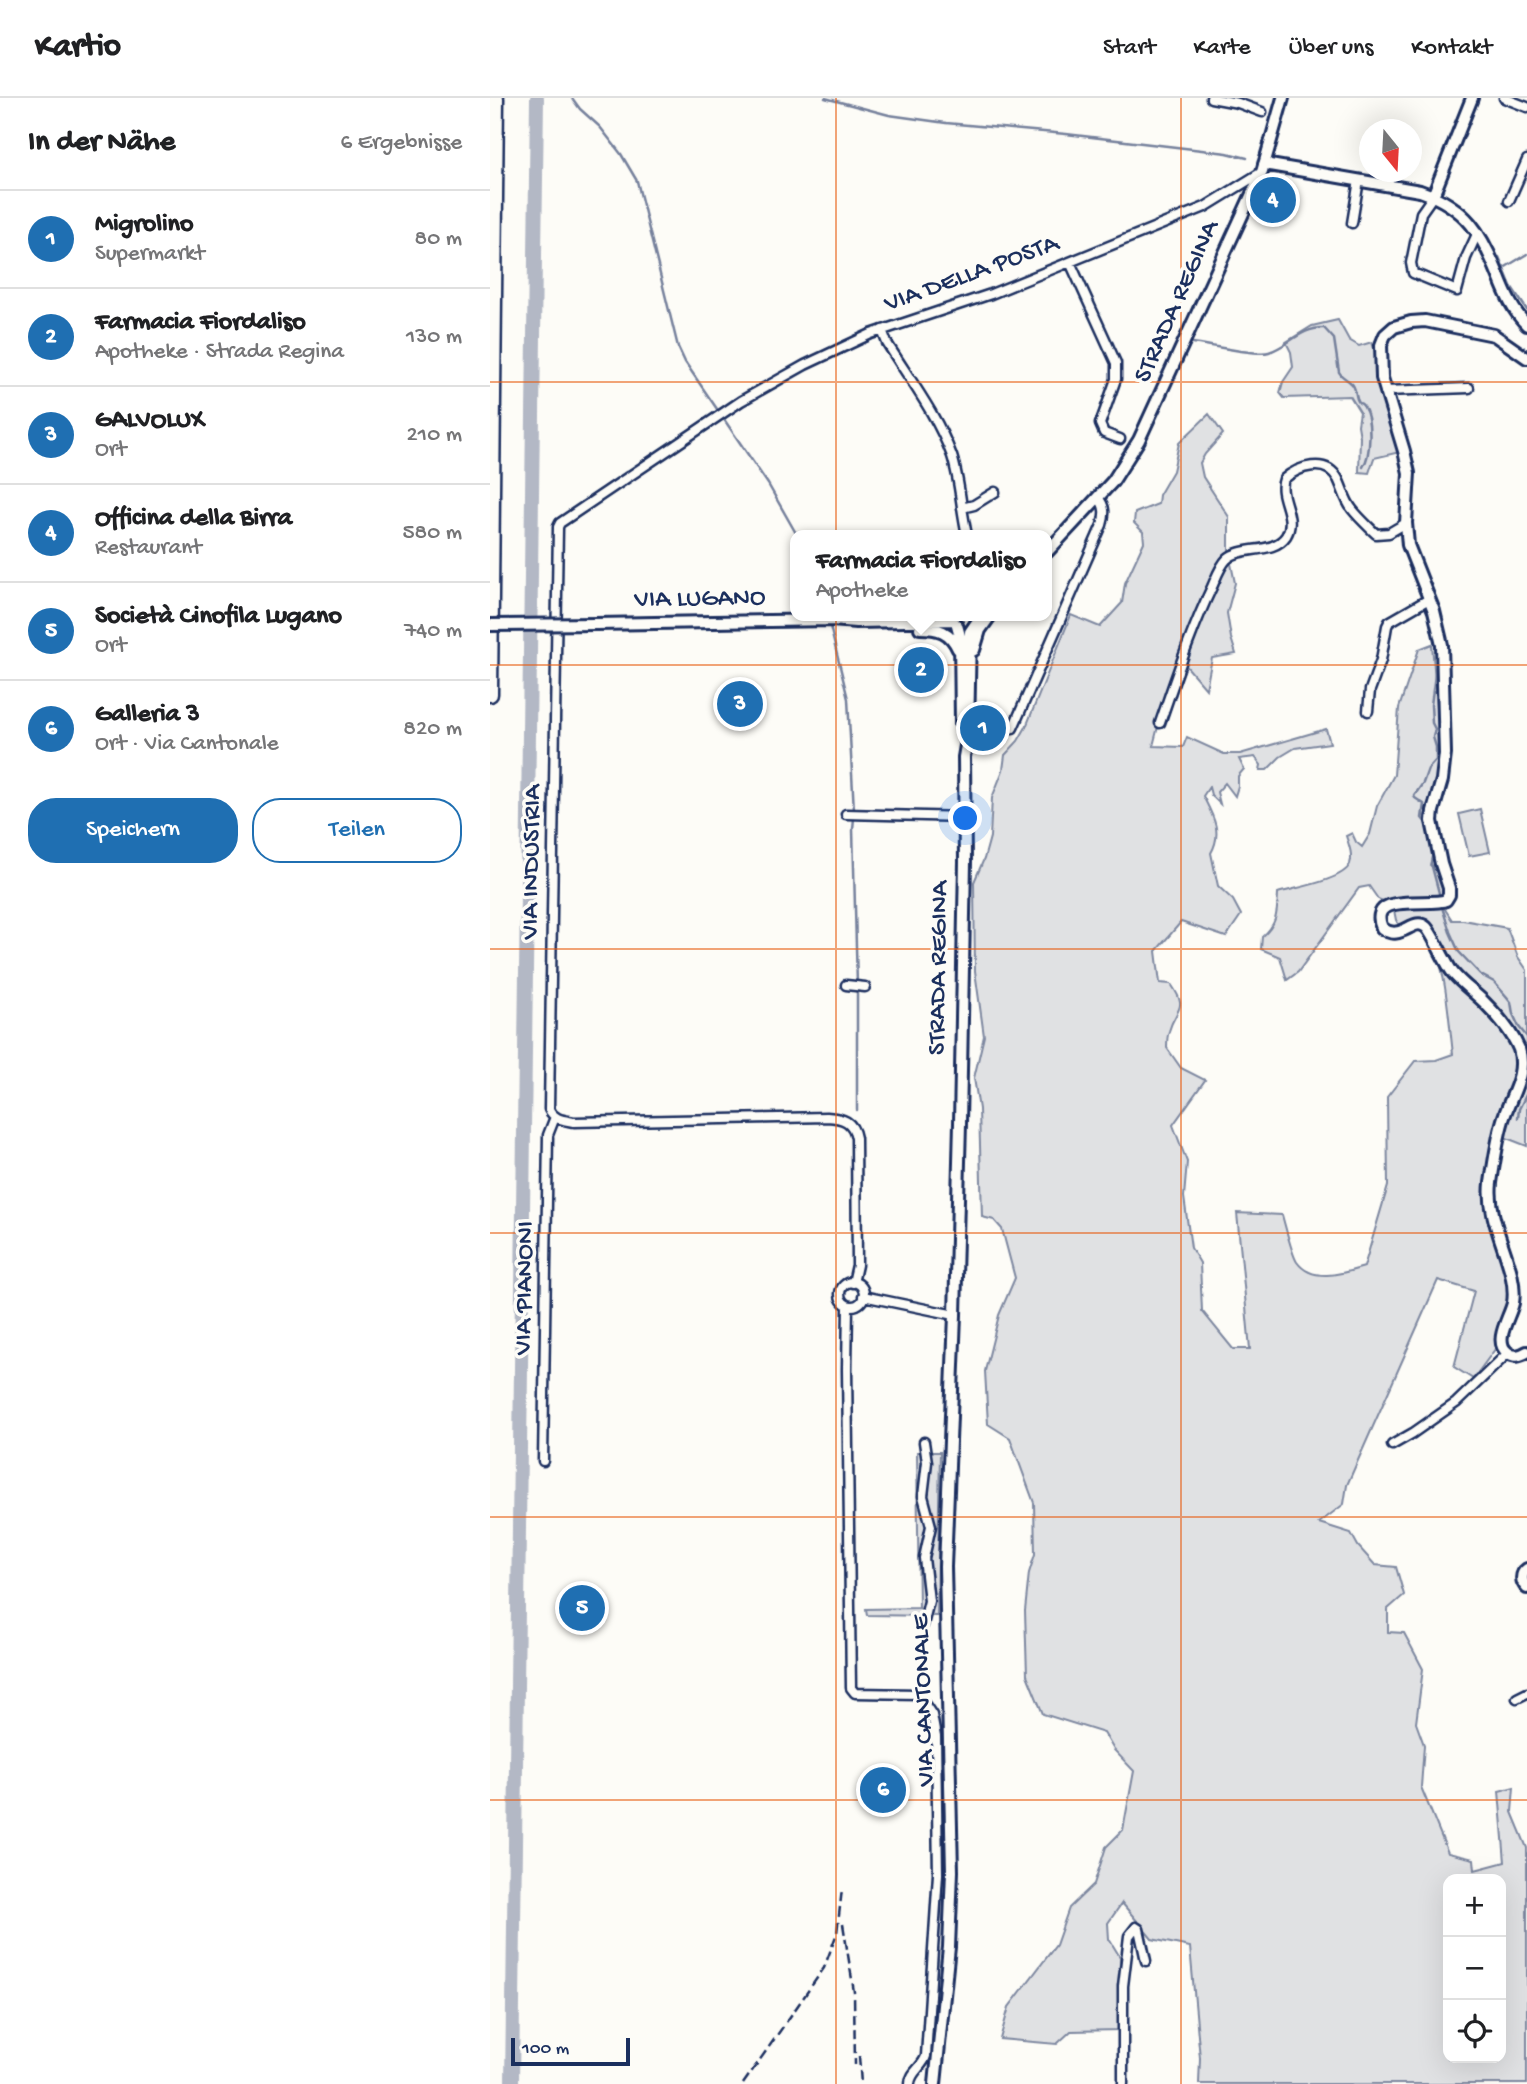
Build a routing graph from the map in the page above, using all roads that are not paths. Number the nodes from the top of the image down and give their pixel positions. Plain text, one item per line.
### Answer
1 (496, 98) edge
2 (1211, 98) edge
3 (1283, 98) edge
4 (1472, 98) edge
5 (1504, 98) edge
6 (1527, 107) edge
7 (1262, 112) dead end
8 (1527, 160) edge
9 (1263, 168) junction
10 (1359, 180) joint
11 (1370, 182) edge
12 (1433, 196) junction
13 (1509, 201) dead end
14 (1352, 223) dead end
15 (1478, 232) junction
16 (1070, 262) junction
17 (1527, 324) edge
18 (882, 330) junction
19 (1527, 358) edge
20 (1469, 388) dead end
21 (1385, 391) junction
22 (1120, 439) dead end
23 (996, 492) dead end
24 (1098, 498) junction
25 (1086, 510) junction
26 (963, 512) junction
27 (1406, 523) junction
28 (965, 530) edge
29 (1065, 534) junction
30 (1052, 539) edge
31 (1052, 546) edge
32 (1052, 552) edge
33 (1429, 599) junction
34 (790, 621) edge
35 (843, 621) edge
36 (906, 621) edge
37 (954, 621) edge
38 (956, 621) edge
39 (976, 621) edge
40 (978, 621) edge
41 (986, 621) edge
42 (858, 622) junction
43 (490, 625) edge
44 (960, 659) junction
45 (490, 694) edge
46 (968, 701) junction
47 (1368, 710) dead end
48 (1160, 723) dead end
49 (1013, 728) dead end
50 (964, 757) junction
51 (846, 814) dead end
52 (965, 817) junction
53 (849, 986) dead end
54 (864, 987) dead end
55 (555, 1117) junction
56 (853, 1283) junction
57 (863, 1296) junction
58 (848, 1306) junction
59 (955, 1315) junction
60 (1527, 1352) edge
61 (1508, 1353) junction
62 (924, 1442) dead end
63 (1392, 1445) dead end
64 (544, 1461) dead end
65 (1527, 1569) edge
66 (1527, 1588) edge
67 (923, 1625) dead end
68 (1527, 1693) edge
69 (1517, 1698) dead end
70 (1146, 1961) dead end
71 (910, 2084) edge
72 (935, 2084) edge
73 (1123, 2084) edge

1 - 45 highway
2 - 7 street
3 - 9 main road, STRADA REGINA
4 - 12 main road
5 - 6 street
8 - 13 street
9 - 10 main road
9 - 16 street, VIA DELLA POSTA
9 - 24 main road, STRADA REGINA
10 - 14 street
11 - 12 main road
12 - 15 main road
12 - 15 street
15 - 17 main road
16 - 18 street, VIA DELLA POSTA
16 - 22 street
18 - 26 street, VIA DELLA POSTA
18 - 55 street, VIA INDUSTRIA
19 - 21 main road
20 - 21 street
21 - 27 main road
23 - 26 street
24 - 25 main road, STRADA REGINA
24 - 49 street
25 - 29 main road, STRADA REGINA
25 - 30 main road, STRADA REGINA
26 - 28 street, VIA DELLA POSTA
27 - 33 main road
27 - 48 street
29 - 31 main road, STRADA REGINA
29 - 32 main road
33 - 47 street
33 - 61 main road
34 - 43 main road, VIA LUGANO, bridge
35 - 42 main road, VIA LUGANO
36 - 42 main road, VIA LUGANO
37 - 44 main road
38 - 39 main road, VIA LUGANO
40 - 46 main road, STRADA REGINA
41 - 46 main road
42 - 44 main road
44 - 50 main road
46 - 50 main road, STRADA REGINA
50 - 52 main road, STRADA REGINA
51 - 52 street
52 - 59 main road, STRADA REGINA
53 - 54 street
55 - 56 street
55 - 64 street, VIA PIANONI
56 - 57 street
56 - 58 street
57 - 58 street
57 - 59 street
58 - 71 street
59 - 72 main road, VIA CANTONALE
60 - 61 main road
61 - 63 street
62 - 67 street
65 - 66 main road
68 - 69 street
70 - 73 street

